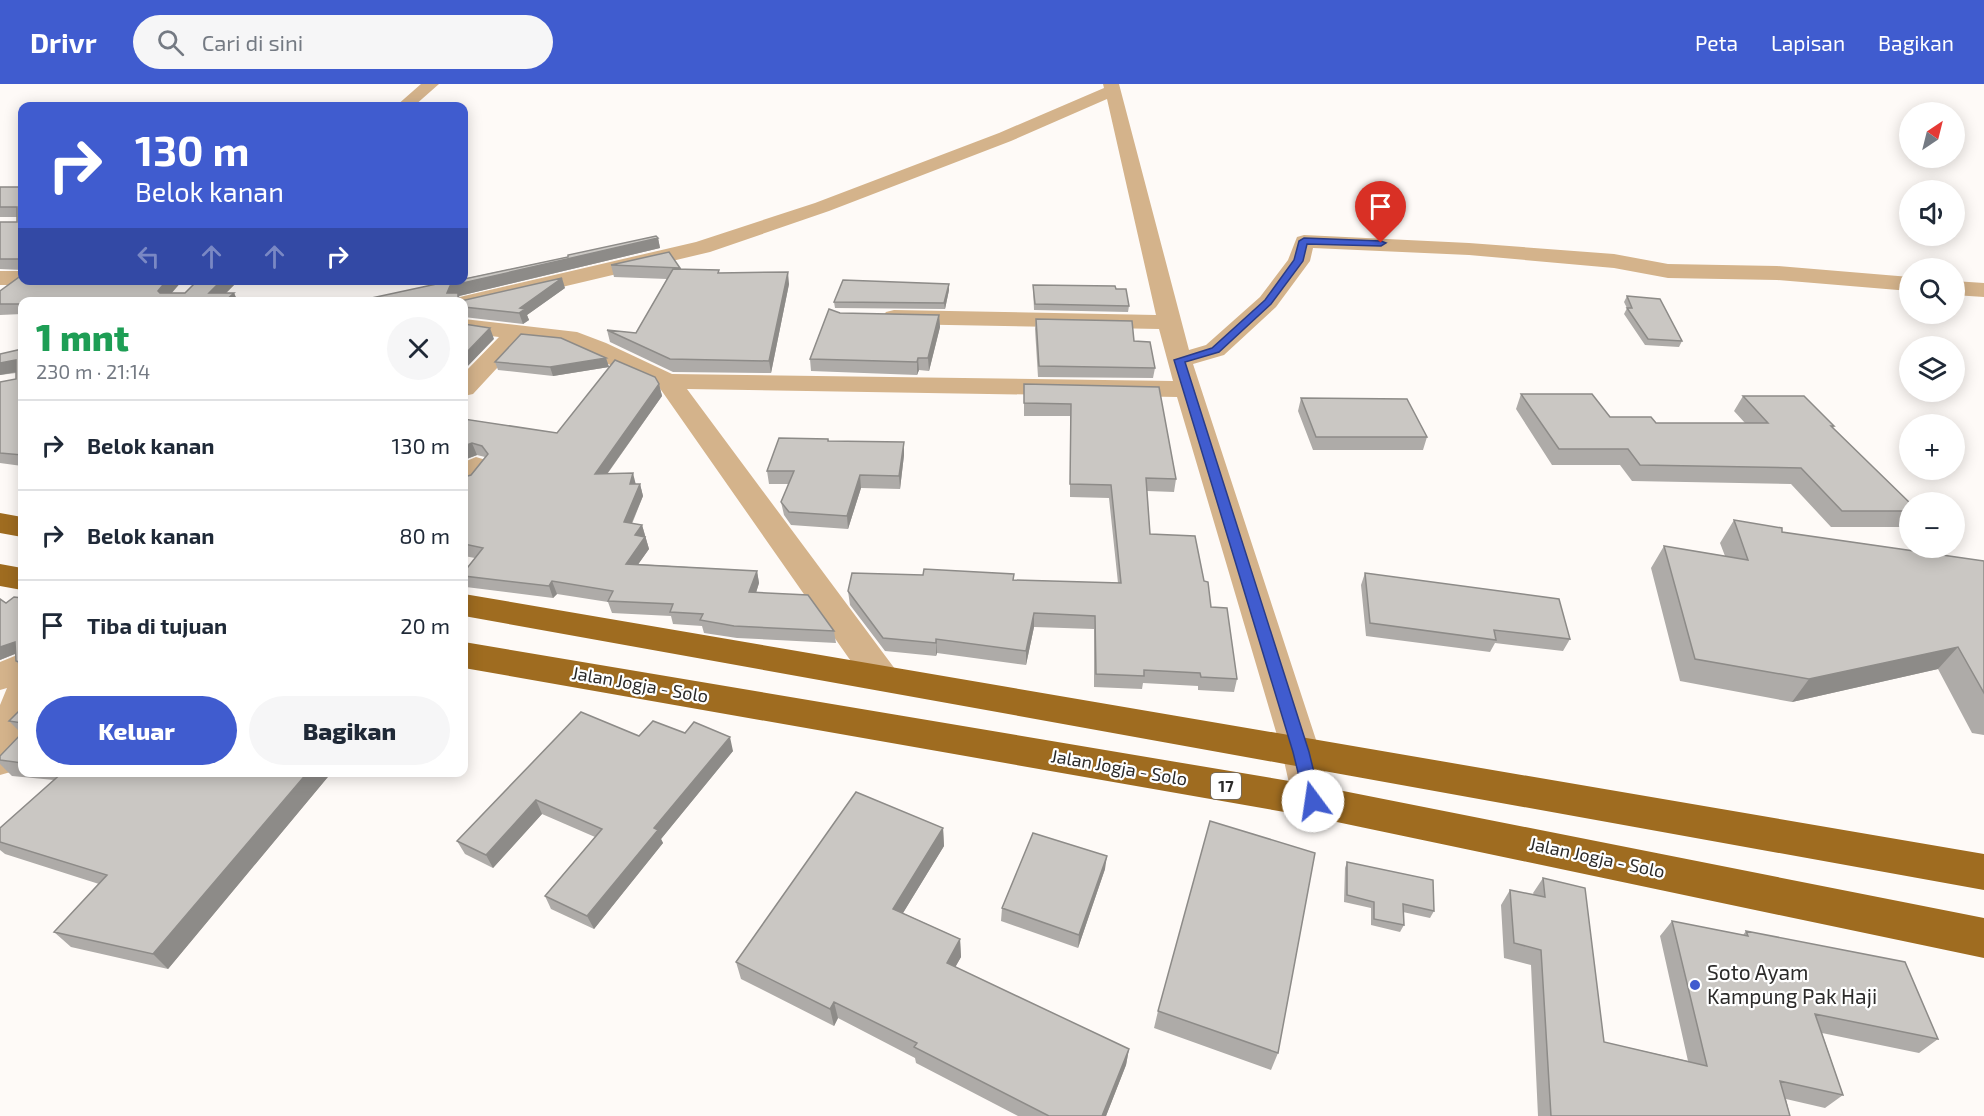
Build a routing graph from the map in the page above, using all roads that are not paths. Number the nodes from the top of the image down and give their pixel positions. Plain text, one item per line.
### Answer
1 (431, 84) edge
2 (1112, 87) edge
3 (409, 102) edge
4 (0, 278) edge
5 (18, 278) edge
6 (1899, 283) edge
7 (1965, 289) edge
8 (1984, 291) edge
9 (468, 302) edge
10 (876, 316) edge
11 (1168, 322) junction
12 (468, 326) edge
13 (518, 331) junction
14 (1179, 360) junction
15 (668, 382) junction
16 (468, 384) edge
17 (1189, 389) junction
18 (0, 523) edge
19 (18, 526) edge
20 (0, 575) edge
21 (18, 578) edge
22 (468, 606) edge
23 (468, 656) edge
24 (18, 668) edge
25 (0, 677) edge
26 (882, 678) junction
27 (18, 706) edge
28 (1301, 752) junction
29 (0, 760) edge
30 (1313, 801) junction
31 (1984, 872) edge
32 (1984, 938) edge

1 - 3 street
2 - 9 street
2 - 11 street
4 - 5 street
6 - 14 street
7 - 8 street
10 - 11 street
11 - 14 street
12 - 13 street
13 - 15 street
13 - 16 street
14 - 17 street
15 - 17 street
15 - 26 street
17 - 28 street
18 - 19 highway
20 - 21 highway
22 - 26 highway
23 - 30 highway, Jalan Jogja - Solo / 17
24 - 25 street
26 - 28 highway
27 - 29 street
28 - 30 street
28 - 31 highway
30 - 32 highway, Jalan Jogja - Solo / 17

